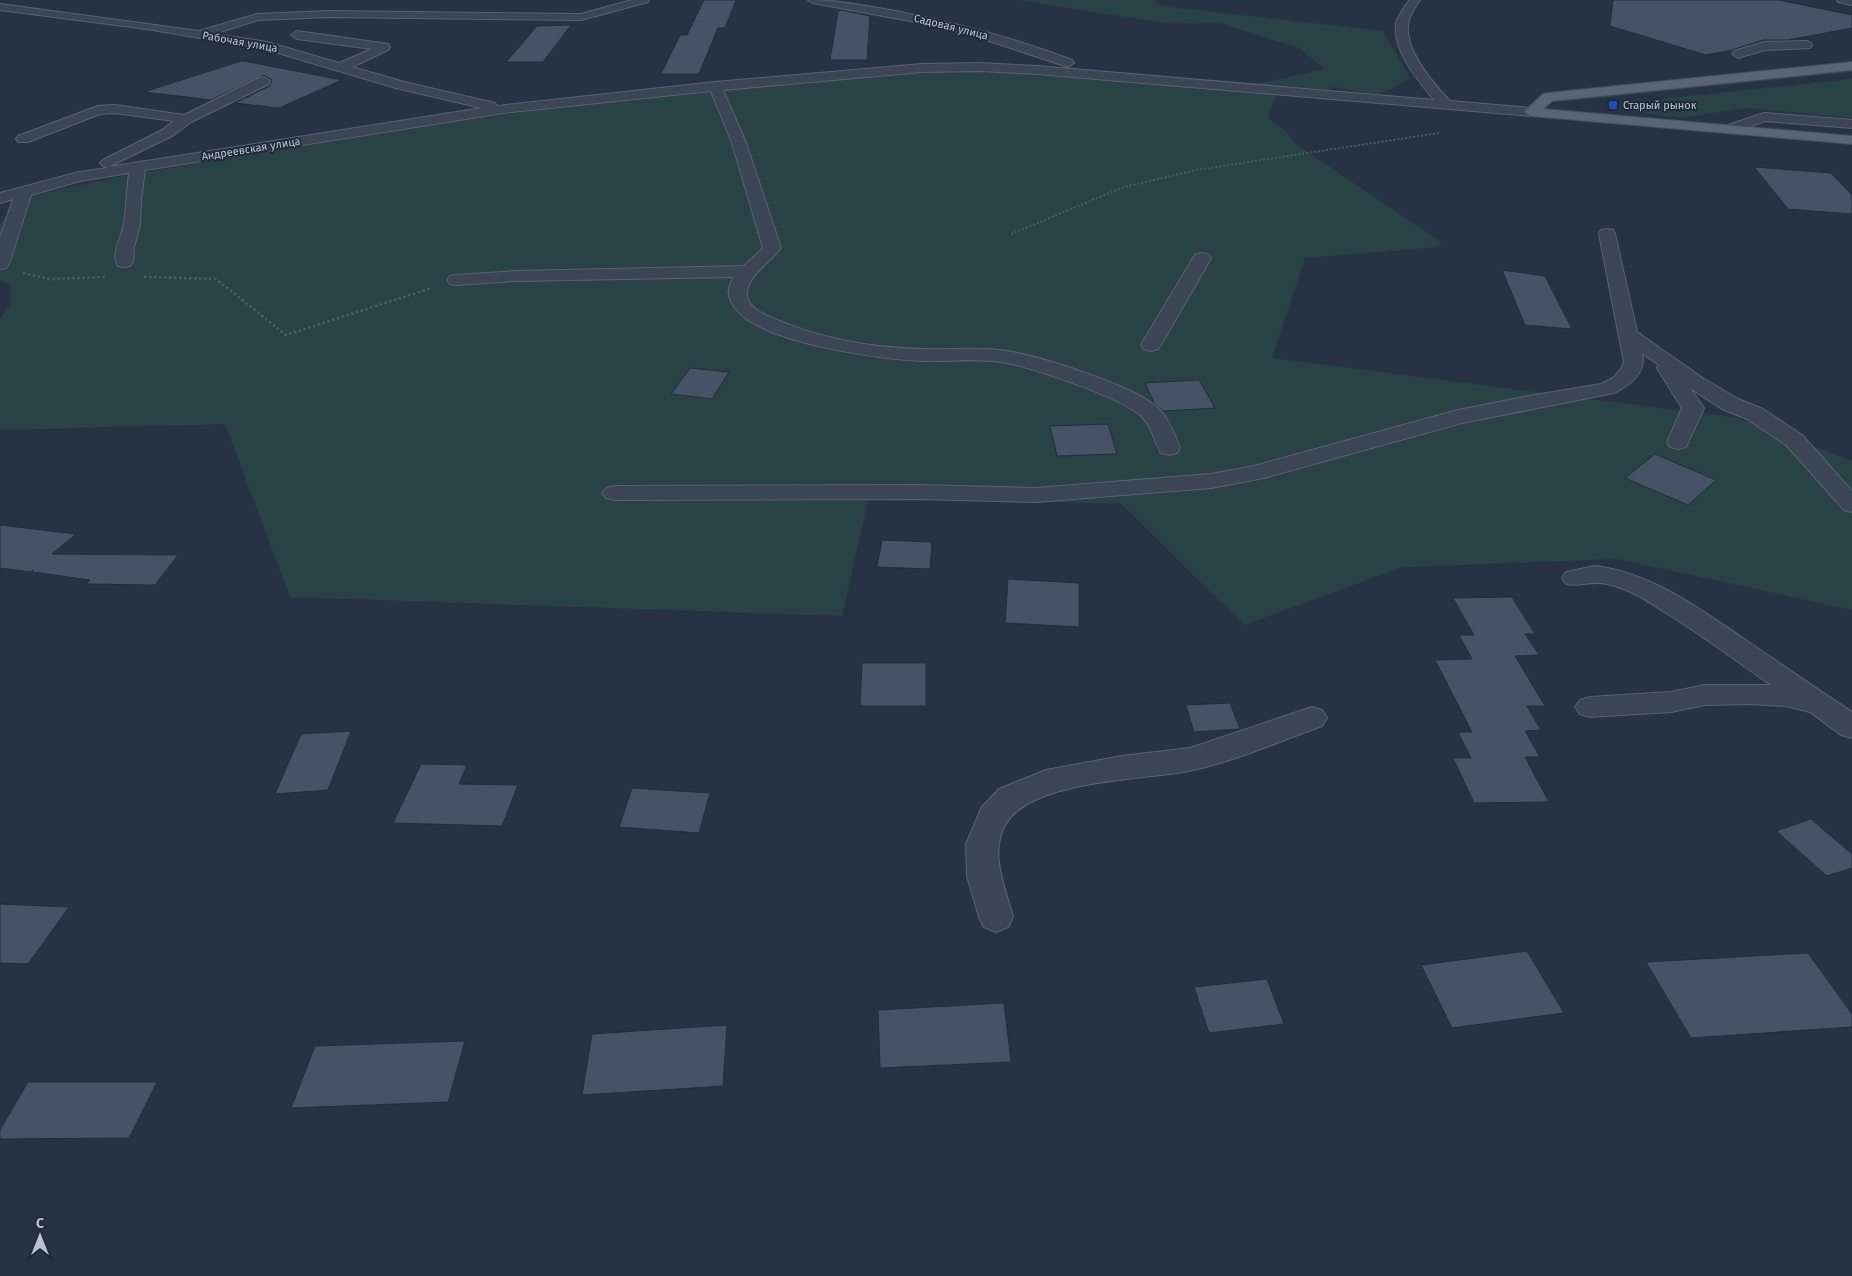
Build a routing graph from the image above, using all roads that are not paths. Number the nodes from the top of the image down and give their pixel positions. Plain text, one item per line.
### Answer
1 (644, 0) edge
2 (813, 0) edge
3 (1415, 0) edge
4 (1842, 0) edge
5 (1852, 2) edge
6 (0, 7) edge
7 (197, 35) junction
8 (297, 35) dead end
9 (1806, 45) dead end
10 (1738, 54) dead end
11 (1852, 66) edge
12 (340, 67) junction
13 (1082, 73) junction
14 (1852, 75) edge
15 (264, 81) dead end
16 (715, 86) junction
17 (1445, 104) junction
18 (504, 109) junction
19 (1531, 112) junction
20 (1559, 114) junction
21 (186, 119) junction
22 (1852, 124) edge
23 (1730, 129) junction
24 (23, 139) dead end
25 (1852, 140) edge
26 (138, 166) junction
27 (79, 177) junction
28 (24, 191) junction
29 (0, 198) edge
30 (1607, 234) dead end
31 (1202, 258) dead end
32 (124, 262) dead end
33 (0, 264) edge
34 (747, 271) dead end
35 (456, 280) road end
36 (1628, 334) junction
37 (1151, 345) dead end
38 (1661, 359) junction
39 (1678, 442) dead end
40 (1169, 448) dead end
41 (614, 493) dead end
42 (1852, 505) edge
43 (1575, 578) dead end
44 (1818, 704) junction
45 (1590, 707) dead end
46 (1312, 718) dead end
47 (1852, 727) edge
48 (996, 917) dead end

1 - 7 street
2 - 13 street, Садовая улица
3 - 17 street
4 - 5 street
6 - 7 street, Рабочая улица
7 - 12 street, Рабочая улица
8 - 12 street
9 - 10 street
11 - 19 main road
12 - 18 street, Рабочая улица
13 - 16 street, Андреевская улица
13 - 17 street, Андреевская улица
14 - 20 main road
15 - 21 street
16 - 18 street, Андреевская улица
16 - 40 street
17 - 19 street, Андреевская улица
18 - 26 street, Андреевская улица
19 - 20 main road
20 - 23 main road
21 - 24 street
21 - 27 street
22 - 23 street
23 - 25 main road
26 - 27 street, Андреевская улица
26 - 32 street
27 - 28 street, Андреевская улица
28 - 29 street, Андреевская улица
28 - 33 street
30 - 36 street
31 - 37 street
34 - 35 street
36 - 38 street
36 - 41 street
38 - 39 street
38 - 42 street
43 - 44 street
44 - 45 street
44 - 47 street
46 - 48 street

